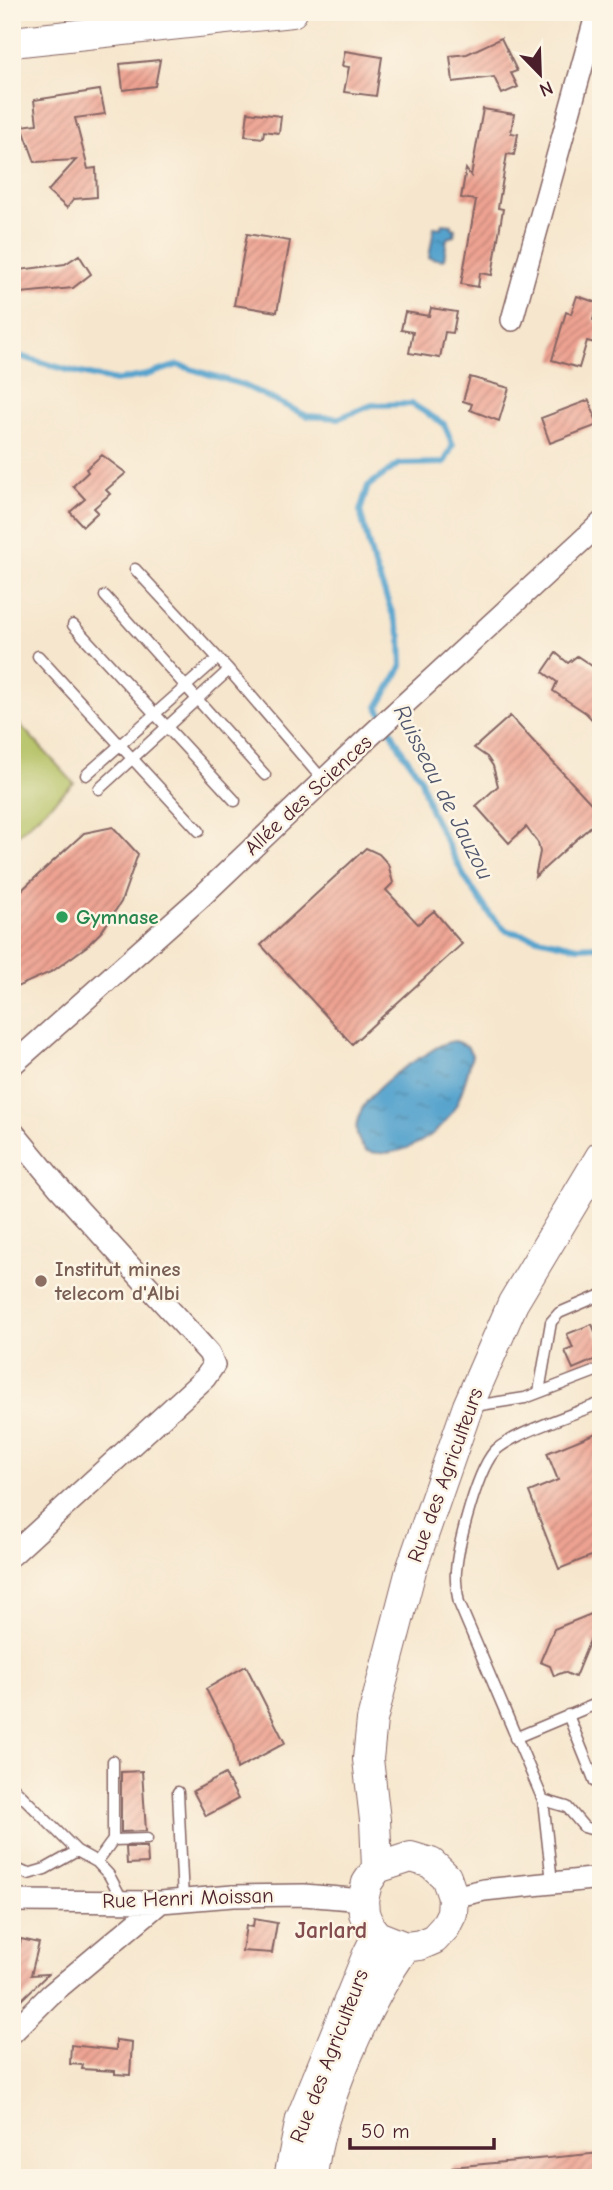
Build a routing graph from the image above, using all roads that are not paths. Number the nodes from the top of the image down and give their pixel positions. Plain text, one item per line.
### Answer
1 (292, 12) edge
2 (597, 12) edge
3 (12, 42) edge
4 (512, 320) dead end
5 (601, 523) edge
6 (135, 569) dead end
7 (105, 596) dead end
8 (73, 625) dead end
9 (38, 656) dead end
10 (218, 658) junction
11 (229, 670) junction
12 (186, 688) junction
13 (197, 699) junction
14 (155, 714) junction
15 (167, 727) junction
16 (120, 745) junction
17 (132, 758) junction
18 (86, 775) dead end
19 (265, 775) dead end
20 (323, 780) junction
21 (99, 789) dead end
22 (235, 801) dead end
23 (200, 831) dead end
24 (12, 1065) edge
25 (12, 1131) edge
26 (601, 1157) edge
27 (601, 1295) edge
28 (601, 1368) edge
29 (539, 1392) junction
30 (601, 1404) edge
31 (468, 1406) junction
32 (12, 1555) edge
33 (601, 1702) edge
34 (568, 1716) junction
35 (515, 1738) junction
36 (113, 1761) dead end
37 (595, 1782) dead end
38 (12, 1786) edge
39 (178, 1792) dead end
40 (543, 1800) junction
41 (375, 1819) junction
42 (601, 1832) edge
43 (147, 1839) dead end
44 (113, 1840) junction
45 (77, 1851) junction
46 (409, 1857) junction
47 (97, 1862) junction
48 (12, 1867) edge
49 (377, 1868) junction
50 (601, 1878) edge
51 (552, 1882) junction
52 (453, 1897) junction
53 (183, 1900) junction
54 (363, 1900) junction
55 (12, 1901) edge
56 (123, 1902) junction
57 (161, 1902) junction
58 (377, 1936) junction
59 (405, 1947) junction
60 (12, 2033) edge
61 (289, 2178) edge
62 (312, 2178) edge

1 - 3 street
2 - 4 street
5 - 20 street, Allée des Sciences
6 - 10 lane
7 - 12 lane
8 - 14 lane
9 - 16 lane
10 - 11 lane
10 - 12 lane
11 - 13 lane
11 - 20 lane
12 - 13 lane
12 - 14 lane
13 - 15 lane
13 - 19 lane
14 - 15 lane
14 - 16 lane
15 - 17 lane
15 - 22 lane
16 - 17 lane
16 - 18 lane
17 - 21 lane
17 - 23 lane
20 - 24 street, Allée des Sciences
25 - 32 street
26 - 31 street, Rue des Agriculteurs
27 - 29 lane
28 - 29 lane
29 - 31 lane
30 - 35 lane
31 - 41 street, Rue des Agriculteurs
33 - 34 lane
34 - 35 lane
34 - 37 lane
35 - 40 lane
36 - 44 lane
38 - 45 lane
39 - 53 lane
40 - 42 lane
40 - 51 lane
41 - 46 street
41 - 49 street, Rue des Agriculteurs
43 - 44 lane
44 - 47 lane
45 - 47 lane
45 - 48 lane
46 - 49 street
46 - 52 street
47 - 56 lane
49 - 54 street, Rue des Agriculteurs
50 - 51 street
51 - 52 street
52 - 59 street
53 - 54 street, Rue Henri Moissan
53 - 57 street, Rue Henri Moissan
54 - 58 street
55 - 56 street, Rue Henri Moissan
56 - 57 street, Rue Henri Moissan
57 - 60 street
58 - 59 street
58 - 61 street, Rue des Agriculteurs
59 - 62 street, Rue des Agriculteurs

